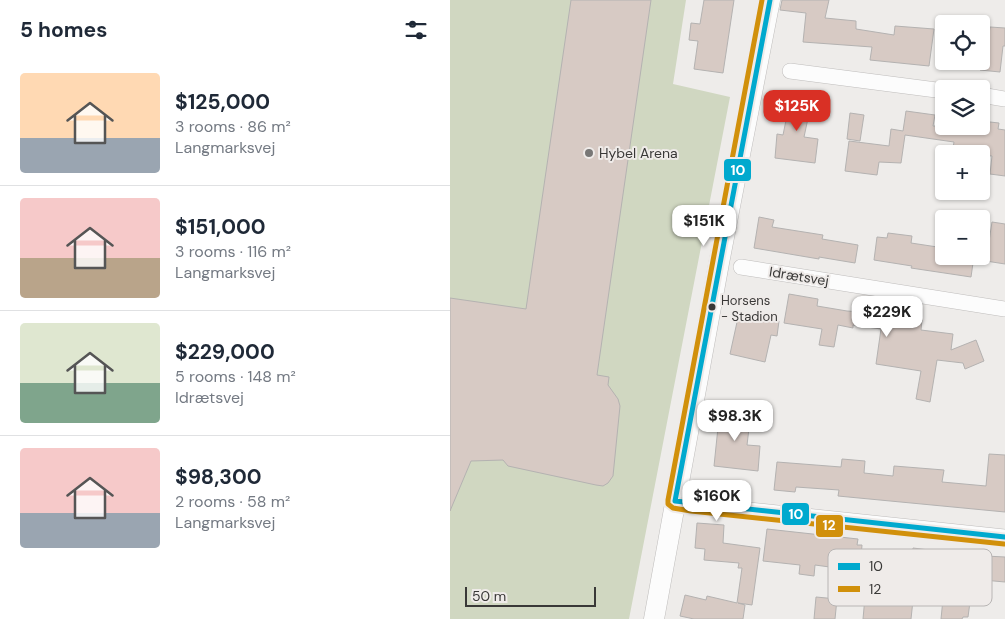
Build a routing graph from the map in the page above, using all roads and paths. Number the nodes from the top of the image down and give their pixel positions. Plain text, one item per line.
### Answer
1 (770, 0) edge
2 (790, 71) dead end
3 (935, 90) edge
4 (990, 97) edge
5 (1005, 98) edge
6 (741, 267) dead end
7 (1005, 309) edge
8 (675, 500) junction
9 (1005, 537) edge
10 (654, 619) edge

1 - 8 main road
2 - 3 street
4 - 5 street
6 - 7 street, Idrætsvej
8 - 9 street
8 - 10 main road

